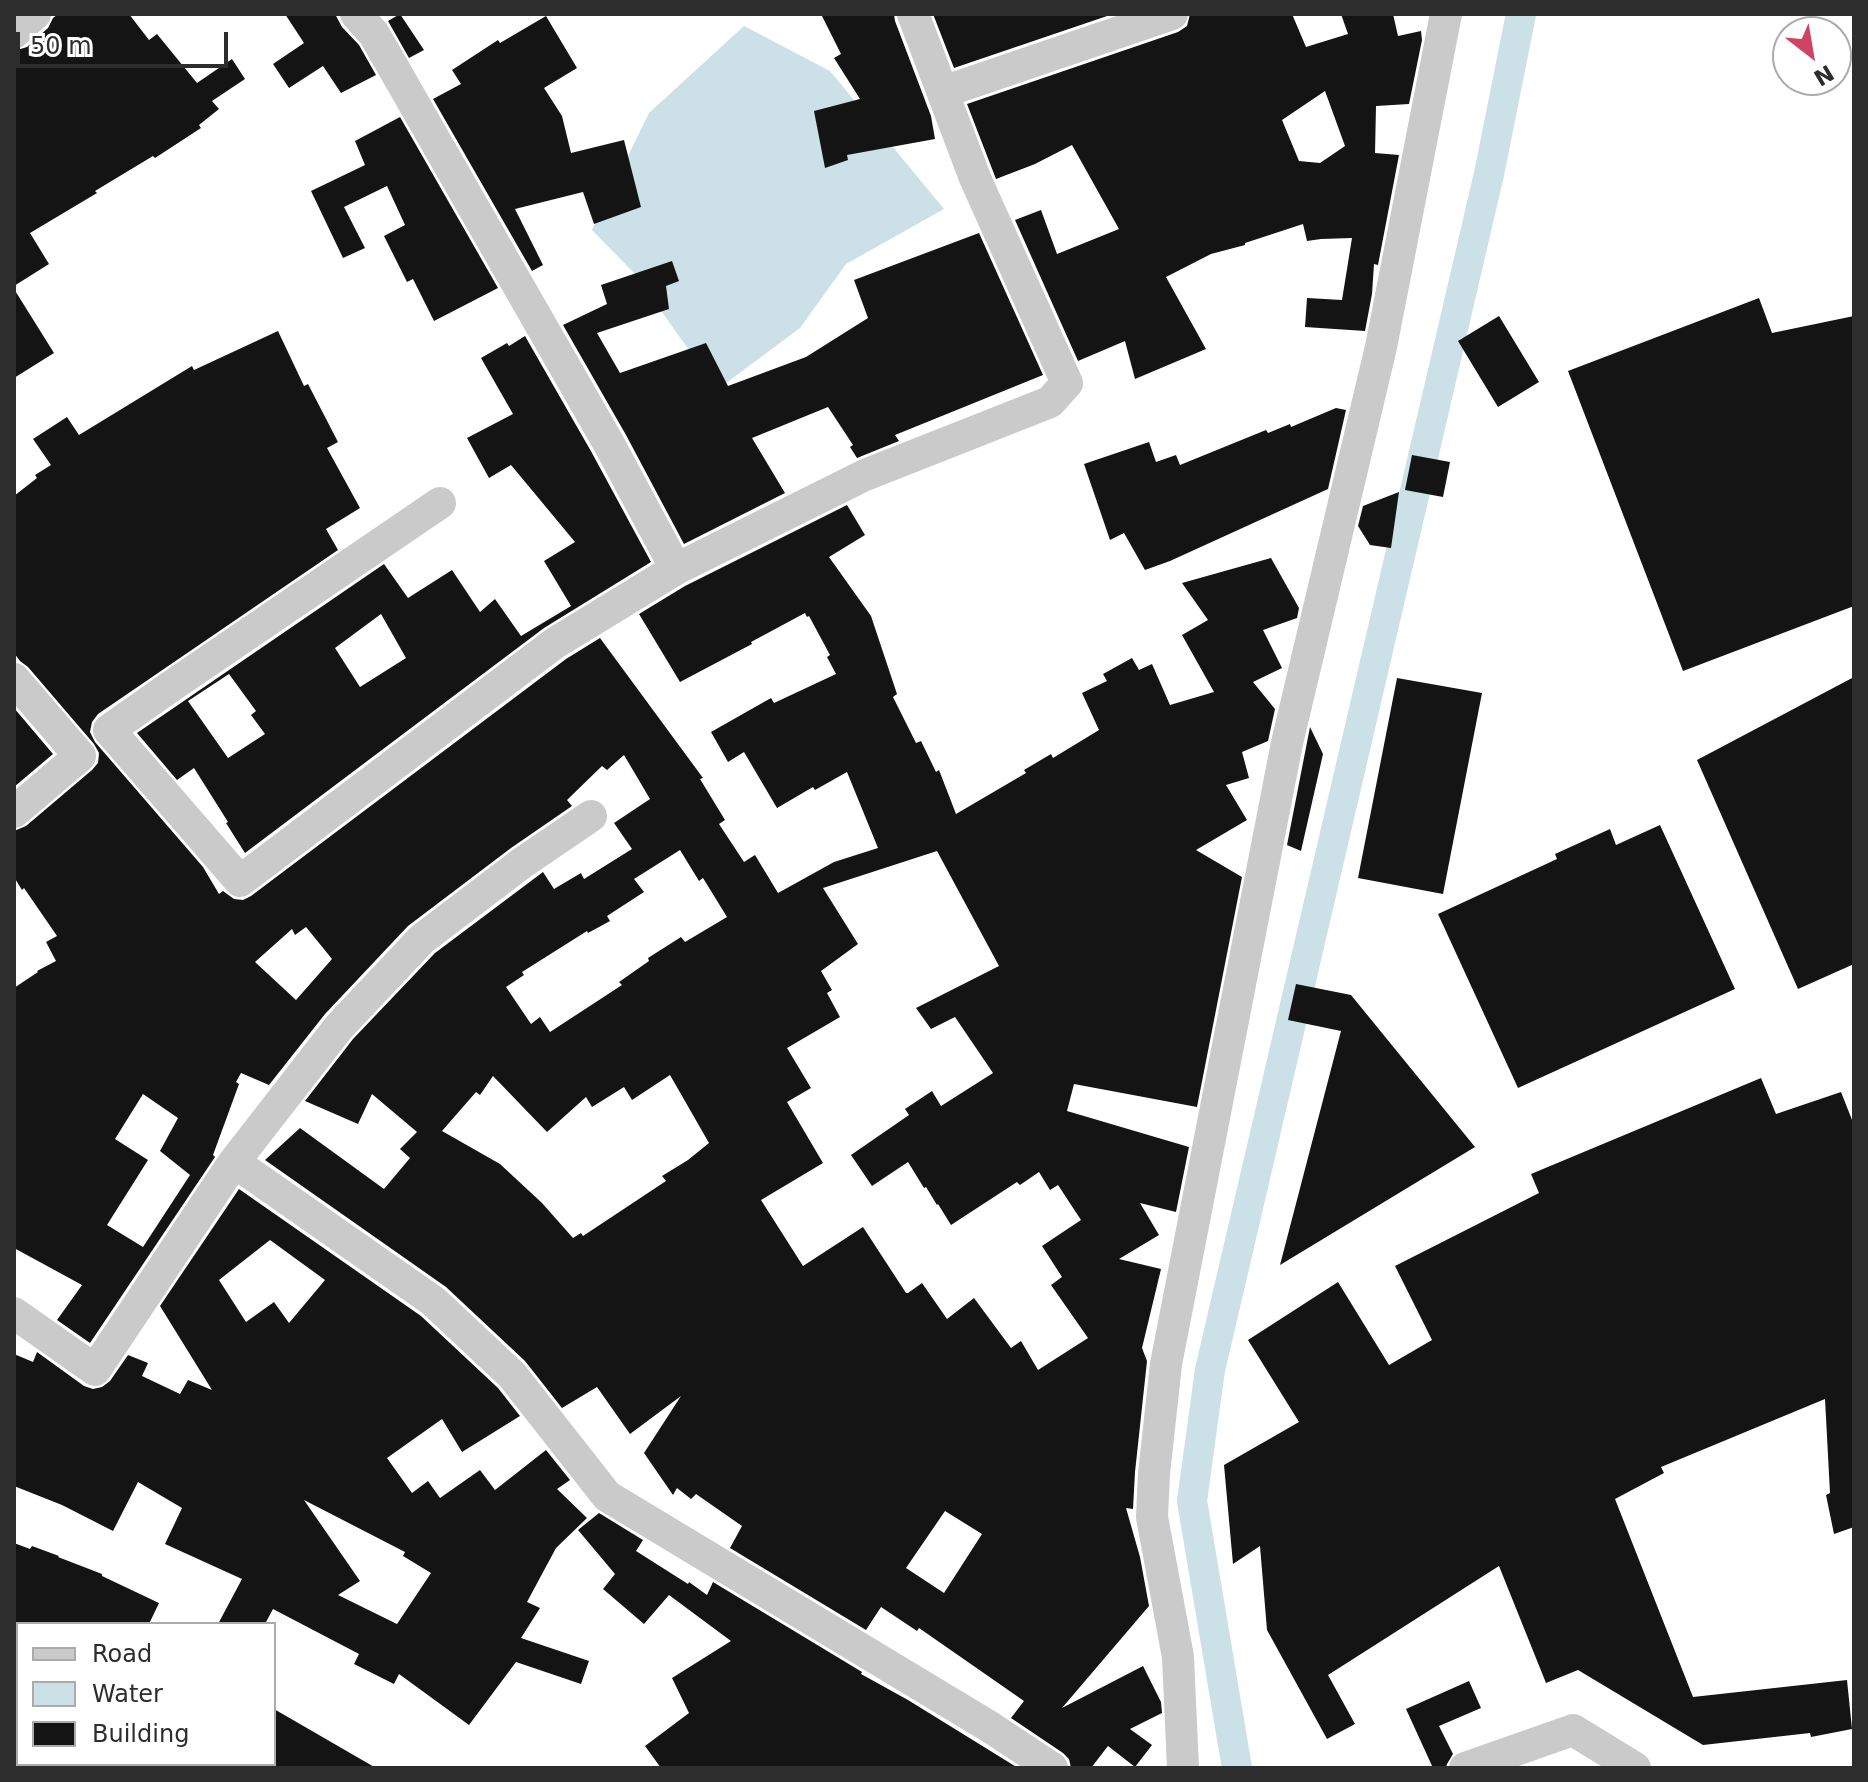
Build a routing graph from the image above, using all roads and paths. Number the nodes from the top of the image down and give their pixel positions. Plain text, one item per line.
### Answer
1 (35, 14) edge
2 (356, 14) edge
3 (913, 14) edge
4 (1172, 14) edge
5 (1446, 14) edge
6 (14, 33) edge
7 (943, 92) junction
8 (440, 503) dead end
9 (676, 569) junction
10 (14, 679) edge
11 (14, 812) edge
12 (591, 816) dead end
13 (234, 1162) junction
14 (14, 1313) edge
15 (1052, 1768) edge
16 (1183, 1768) edge
17 (1465, 1768) edge
18 (1635, 1768) edge

1 - 6 street
2 - 9 street
3 - 7 street
4 - 7 street
5 - 16 street
7 - 9 street
8 - 9 street
10 - 11 street
12 - 13 street
13 - 14 street
13 - 15 street
17 - 18 street

